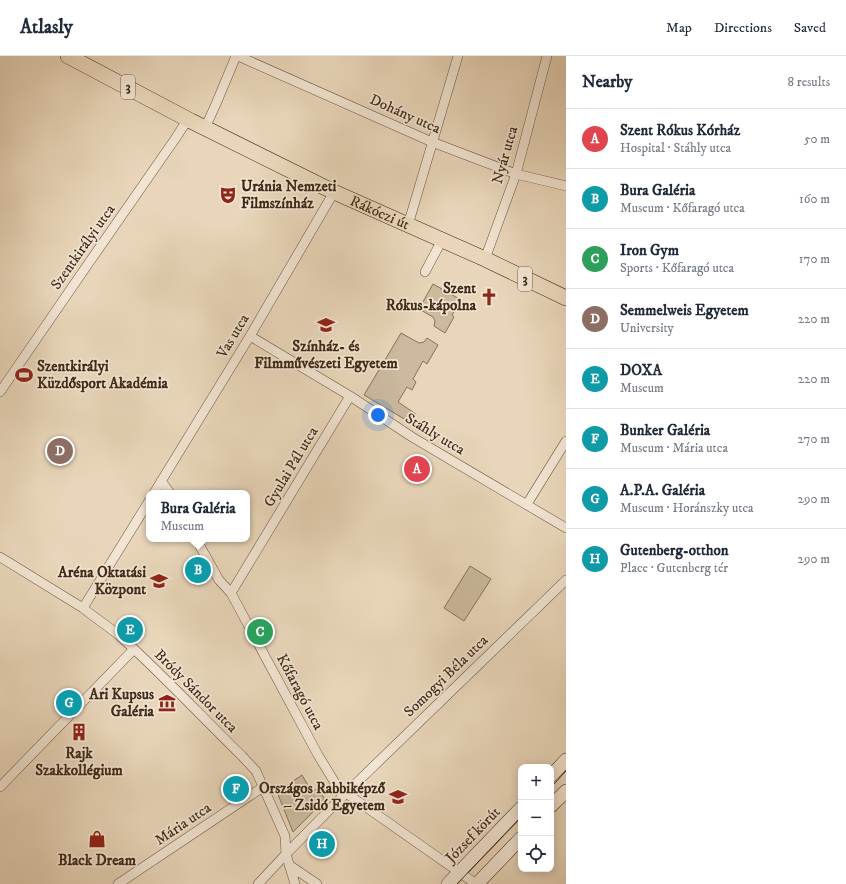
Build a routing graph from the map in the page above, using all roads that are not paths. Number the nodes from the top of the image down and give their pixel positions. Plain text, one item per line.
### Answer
1 (68, 56) edge
2 (237, 56) edge
3 (458, 56) edge
4 (547, 56) edge
5 (188, 119) junction
6 (205, 128) junction
7 (432, 142) junction
8 (516, 174) junction
9 (566, 186) edge
10 (334, 192) junction
11 (408, 225) junction
12 (442, 240) junction
13 (484, 259) junction
14 (425, 272) dead end
15 (566, 298) edge
16 (250, 336) junction
17 (0, 392) edge
18 (350, 396) junction
19 (566, 441) edge
20 (161, 481) junction
21 (156, 490) edge
22 (168, 490) edge
23 (526, 504) junction
24 (146, 506) edge
25 (566, 528) edge
26 (198, 542) edge
27 (0, 557) edge
28 (566, 580) edge
29 (231, 593) junction
30 (84, 608) junction
31 (134, 649) junction
32 (566, 760) edge
33 (554, 773) edge
34 (0, 787) edge
35 (263, 787) junction
36 (566, 791) edge
37 (344, 794) junction
38 (554, 803) edge
39 (518, 811) edge
40 (518, 841) edge
41 (286, 854) junction
42 (289, 865) junction
43 (459, 873) junction
44 (118, 884) edge
45 (258, 884) edge
46 (295, 884) edge
47 (317, 884) edge
48 (448, 884) edge
49 (476, 884) edge

1 - 5 main road, Rákóczi út / 3
2 - 6 street
2 - 7 street, Dohány utca
3 - 7 street
4 - 8 street, Nyár utca
5 - 6 main road, Rákóczi út / 3
5 - 17 street, Szentkirályi utca
6 - 10 main road, Rákóczi út / 3
7 - 8 street, Dohány utca
7 - 11 street
8 - 9 street, Dohány utca
8 - 13 street, Nyár utca
10 - 11 main road, Rákóczi út / 3
10 - 16 street, Vas utca
11 - 12 main road, Rákóczi út / 3
12 - 13 main road, Rákóczi út / 3
12 - 14 street
13 - 15 main road, Rákóczi út / 3
16 - 18 street, Stáhly utca
16 - 20 street, Vas utca
18 - 23 street, Stáhly utca
18 - 29 street, Gyulai Pál utca
19 - 23 street
20 - 21 street, Vas utca
20 - 22 street
23 - 25 street, Stáhly utca
24 - 30 street
26 - 29 street, Kőfaragó utca
27 - 30 street, Bródy Sándor utca
28 - 37 street, Somogyi Béla utca
29 - 37 street, Kőfaragó utca
30 - 31 street, Bródy Sándor utca
31 - 34 street
31 - 35 street, Bródy Sándor utca
32 - 33 main road
35 - 41 street, Bródy Sándor utca
35 - 44 street, Mária utca
36 - 38 main road
37 - 41 street, Somogyi Béla utca
37 - 43 street
39 - 43 main road, József körút
40 - 49 main road
41 - 42 street, Bródy Sándor utca
41 - 45 street, Somogyi Béla utca
42 - 46 street, Bródy Sándor utca
42 - 47 street
43 - 48 main road, József körút
43 - 49 street

